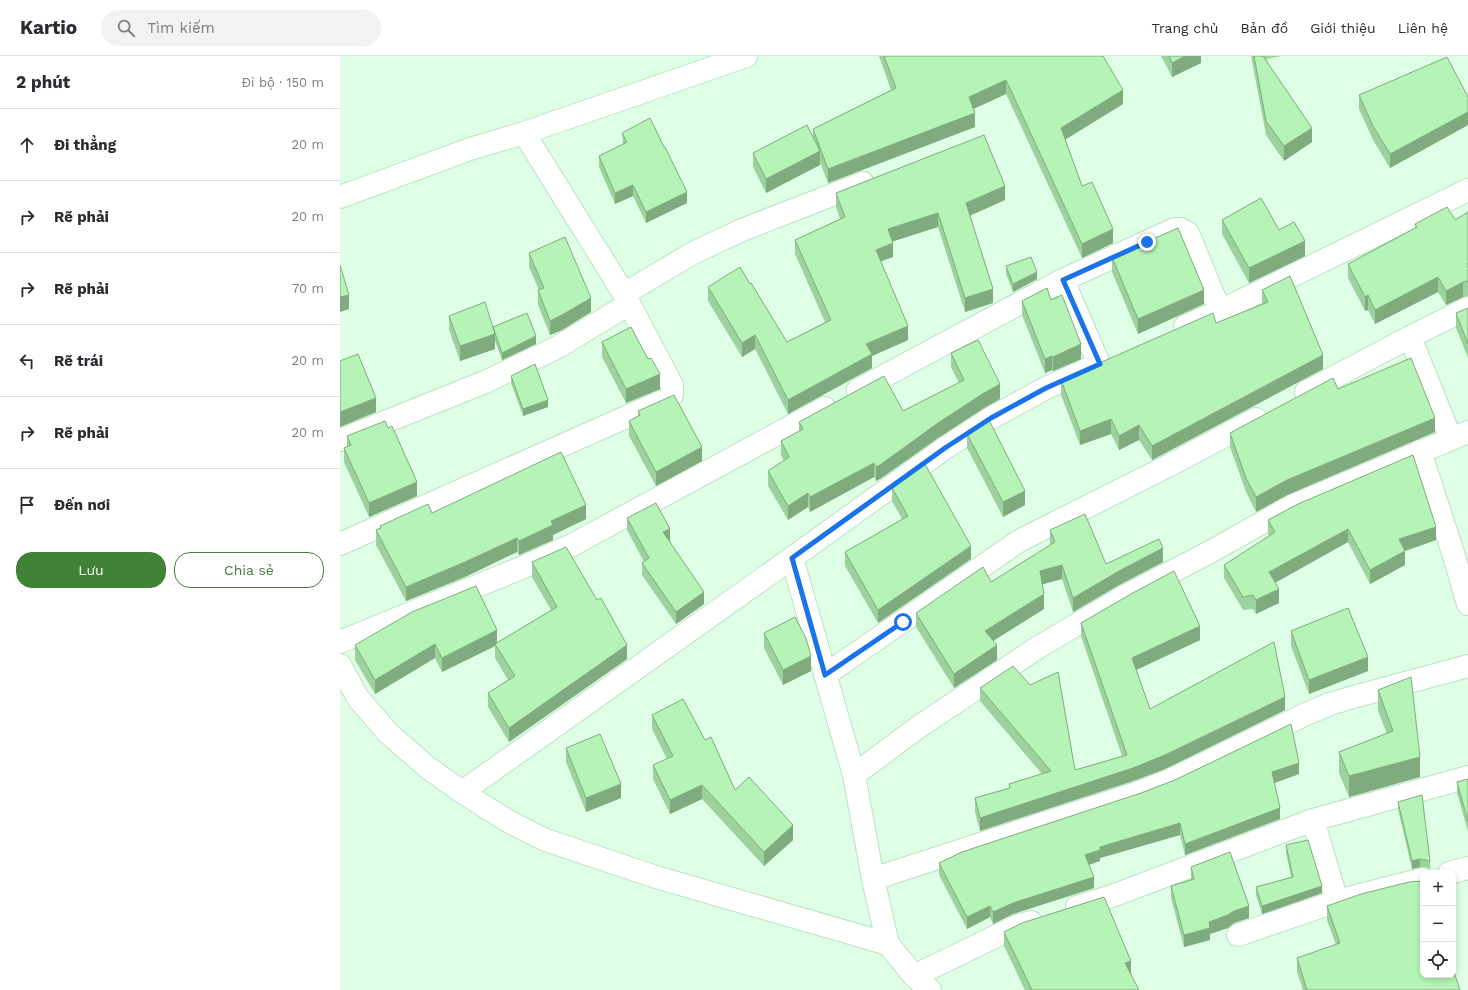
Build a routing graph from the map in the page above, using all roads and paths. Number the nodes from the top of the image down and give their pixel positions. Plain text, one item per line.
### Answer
1 (746, 56) edge
2 (524, 133) junction
3 (882, 176) edge
4 (1468, 190) edge
5 (340, 197) edge
6 (1063, 280) junction
7 (626, 299) junction
8 (1468, 308) edge
9 (1220, 311) junction
10 (1170, 333) edge
11 (1410, 337) junction
12 (1459, 435) edge
13 (340, 440) edge
14 (1420, 451) junction
15 (340, 544) edge
16 (1461, 554) edge
17 (792, 558) junction
18 (1468, 604) edge
19 (340, 642) edge
20 (340, 665) edge
21 (1468, 666) edge
22 (825, 675) junction
23 (854, 775) junction
24 (1468, 777) edge
25 (462, 792) junction
26 (1313, 820) junction
27 (1468, 868) edge
28 (1456, 871) edge
29 (873, 879) junction
30 (1420, 880) edge
31 (1337, 901) junction
32 (1238, 935) dead end
33 (888, 944) junction
34 (914, 976) junction
35 (930, 990) edge

1 - 2 street
2 - 5 street
2 - 7 street
3 - 7 street
4 - 9 street
6 - 9 street
6 - 17 street
6 - 19 street
7 - 13 street
7 - 15 street
8 - 11 street
9 - 10 street
11 - 12 street
11 - 22 street
12 - 14 street
14 - 16 street
14 - 23 street
16 - 18 street
17 - 22 street
17 - 25 street
20 - 25 street
21 - 29 street
22 - 23 street
23 - 29 street
24 - 26 street
25 - 33 street
26 - 31 street
26 - 34 street
27 - 28 street
29 - 33 street
30 - 31 street
31 - 32 street
33 - 34 street
34 - 35 street

